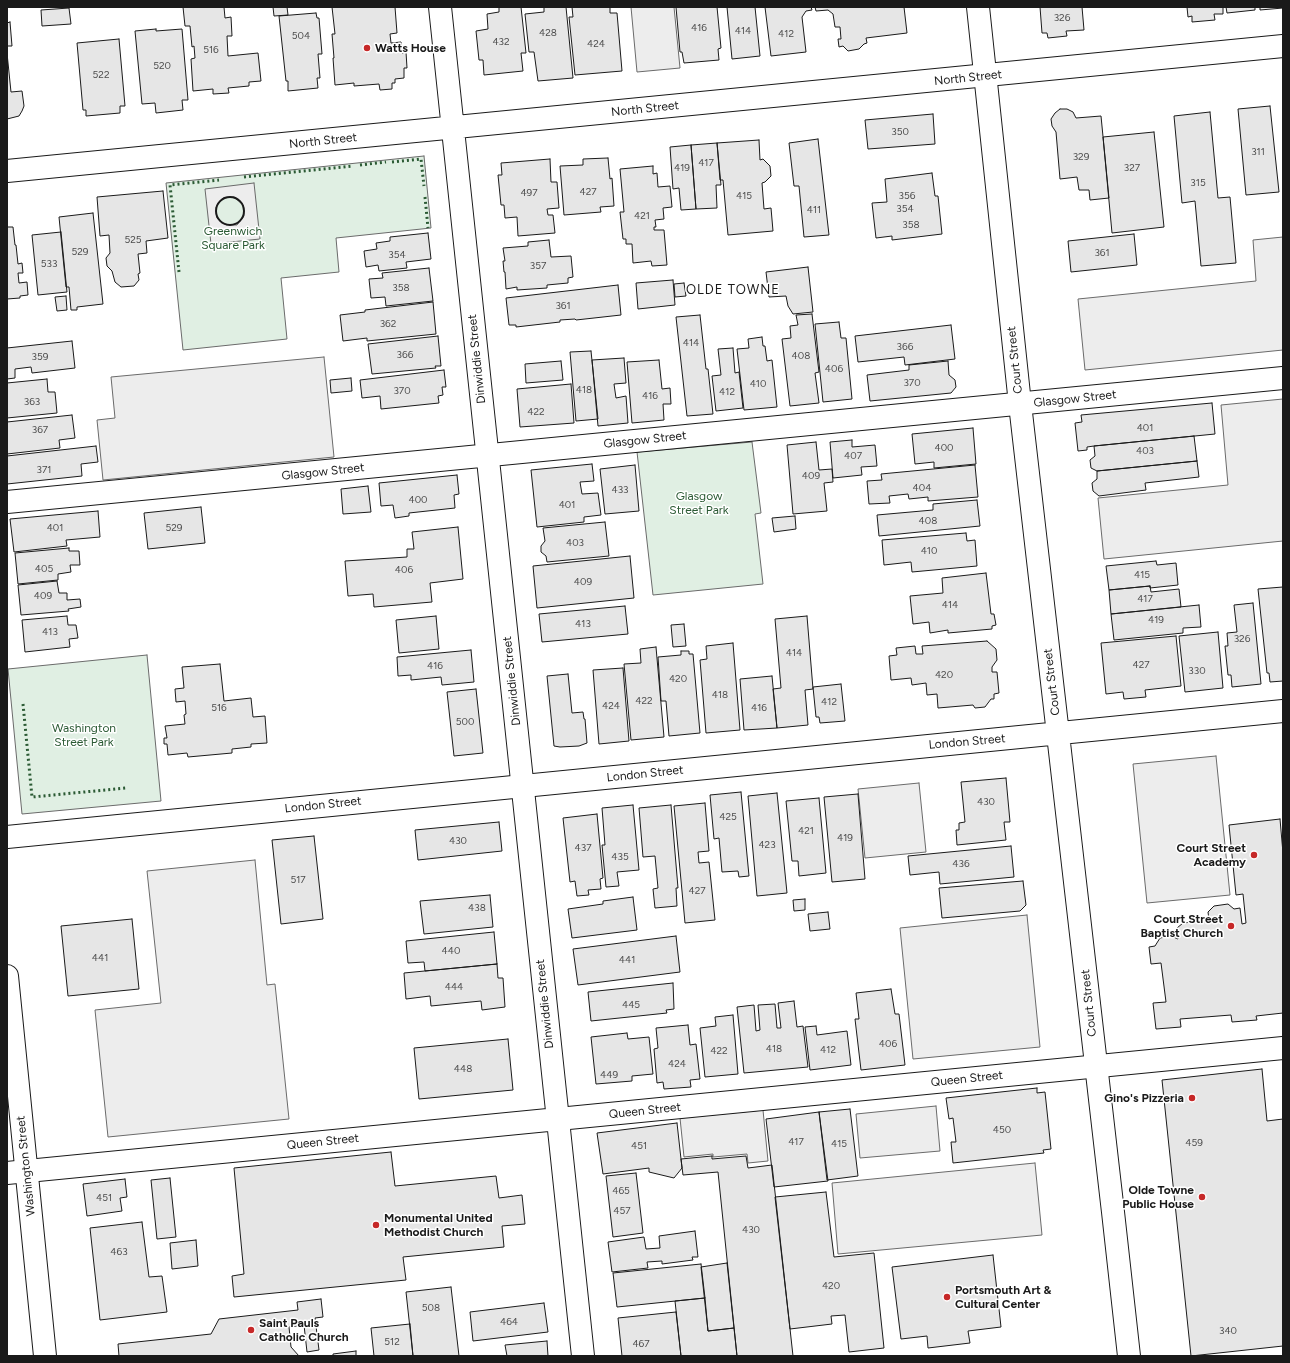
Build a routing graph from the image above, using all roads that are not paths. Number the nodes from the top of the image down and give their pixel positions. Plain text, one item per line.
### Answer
1 (440, 7) edge
2 (978, 7) edge
3 (1283, 46) edge
4 (985, 76) junction
5 (453, 128) junction
6 (7, 171) edge
7 (1283, 378) edge
8 (1020, 404) junction
9 (488, 456) junction
10 (7, 502) edge
11 (1283, 711) edge
12 (1058, 733) junction
13 (523, 786) junction
14 (7, 837) edge
15 (7, 976) edge
16 (1283, 1048) edge
17 (1096, 1066) junction
18 (558, 1119) junction
19 (17, 1173) edge
20 (44, 1356) edge
21 (583, 1356) edge
22 (1129, 1356) edge

1 - 5 street, Dinwiddie Street
2 - 4 street, Court Street
3 - 4 street, North Street
4 - 5 street, North Street
4 - 8 street, Court Street
5 - 6 street, North Street
5 - 9 street, Dinwiddie Street
7 - 8 street, Glasgow Street
8 - 9 street, Glasgow Street
8 - 12 street, Court Street
9 - 10 street, Glasgow Street
9 - 13 street, Dinwiddie Street
11 - 12 street, London Street
12 - 13 street, London Street
12 - 17 street, Court Street
13 - 14 street, London Street
13 - 18 street, Dinwiddie Street
15 - 19 street, Washington Street
16 - 17 street, Queen Street
17 - 18 street, Queen Street
17 - 22 street, Court Street
18 - 19 street, Queen Street
18 - 21 street, Dinwiddie Street
19 - 20 street, Washington Street

